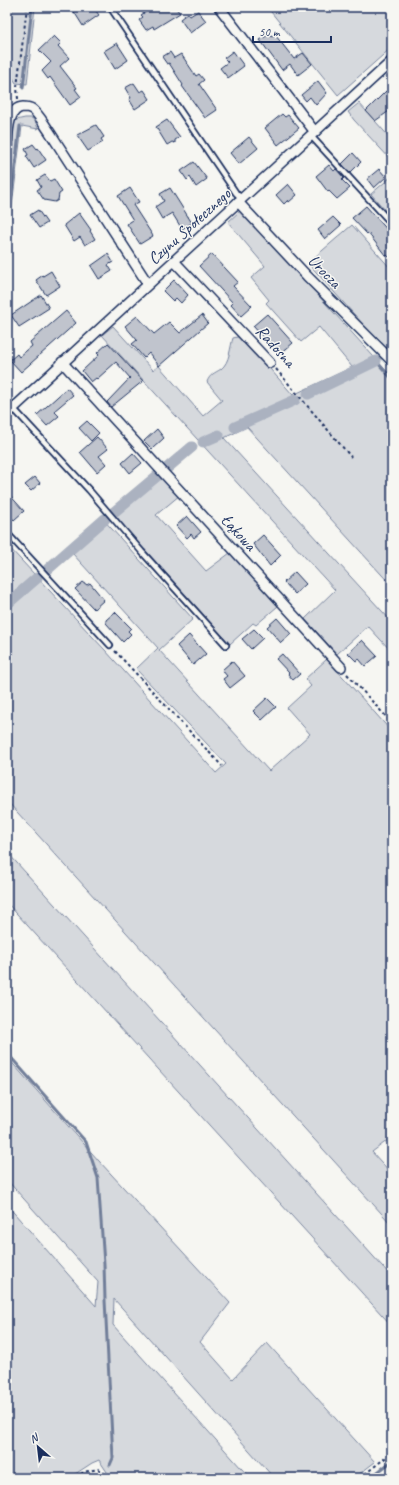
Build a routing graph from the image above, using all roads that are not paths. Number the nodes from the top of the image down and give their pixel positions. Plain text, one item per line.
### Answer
1 (110, 7) edge
2 (219, 7) edge
3 (392, 61) edge
4 (313, 134) junction
5 (7, 147) edge
6 (240, 200) junction
7 (392, 224) edge
8 (174, 261) junction
9 (148, 284) junction
10 (392, 360) edge
11 (62, 362) junction
12 (270, 362) road end
13 (10, 411) edge
14 (7, 533) edge
15 (110, 645) road end
16 (226, 645) dead end
17 (341, 667) road end

1 - 6 lane
2 - 4 street
3 - 4 street, Czynu Społecznego
4 - 6 street, Czynu Społecznego
4 - 7 lane
5 - 9 street
6 - 8 street, Czynu Społecznego
6 - 10 street, Urocza
8 - 9 street, Czynu Społecznego
8 - 12 street, Radosna
9 - 11 street, Czynu Społecznego
11 - 13 street, Czynu Społecznego
11 - 17 street, Łąkowa
13 - 16 lane
14 - 15 lane

